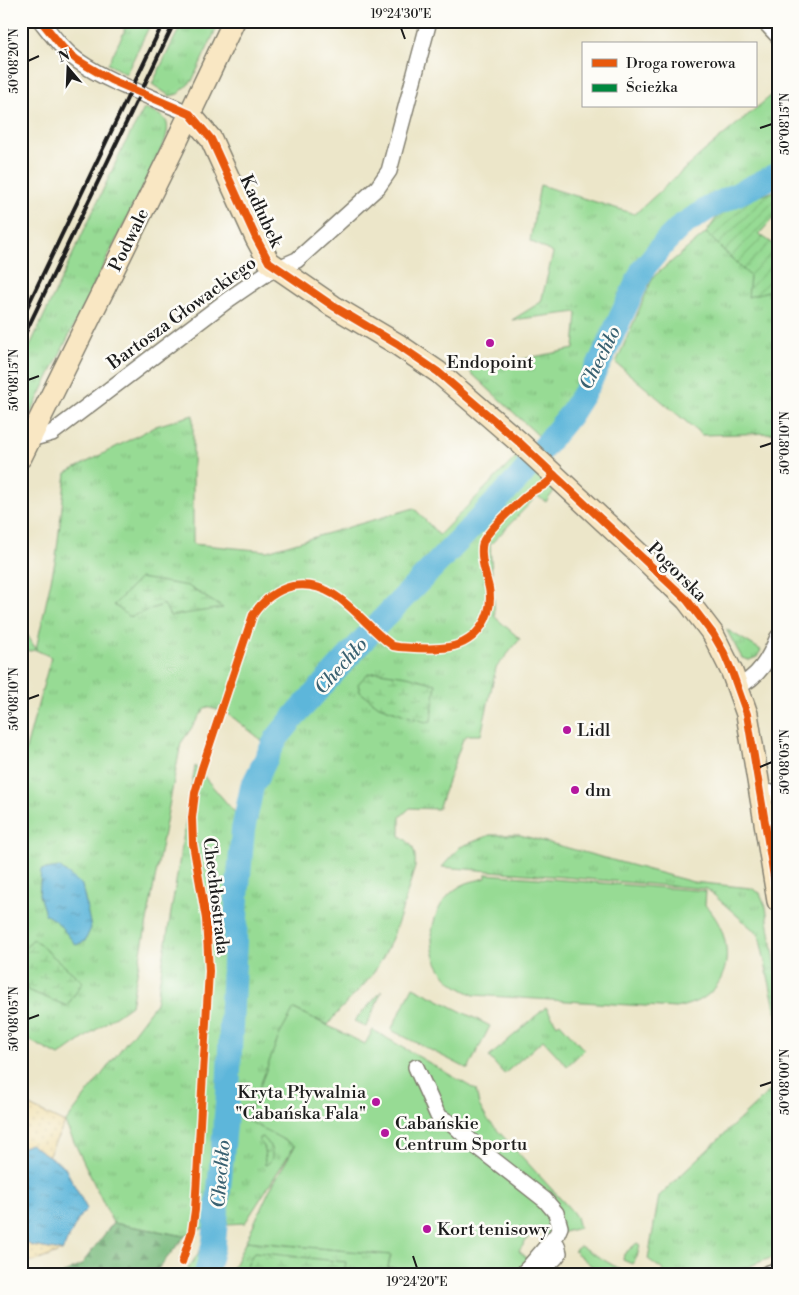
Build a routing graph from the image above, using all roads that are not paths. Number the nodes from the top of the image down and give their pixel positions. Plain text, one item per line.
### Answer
1 (41, 21) edge
2 (234, 21) edge
3 (429, 21) edge
4 (764, 21) edge
5 (778, 36) edge
6 (190, 114) junction
7 (277, 268) junction
8 (26, 448) edge
9 (546, 467) joint
10 (778, 637) edge
11 (737, 687) junction
12 (769, 793) edge
13 (777, 879) edge
14 (778, 900) edge
15 (416, 1067) dead end
16 (778, 1270) edge
17 (524, 1272) edge
18 (766, 1274) edge

1 - 6 street, Kadłubek
2 - 6 street, Podwale
3 - 7 street, Bartosza Głowackiego
4 - 5 street
6 - 7 street, Kadłubek
6 - 8 street, Podwale
7 - 8 street, Bartosza Głowackiego
7 - 9 street, Kadłubek
9 - 11 street, Pogorska
10 - 11 street
11 - 12 street, Pogorska
12 - 13 street, Pogorska
13 - 14 street, Pogorska
15 - 17 street
16 - 18 street

